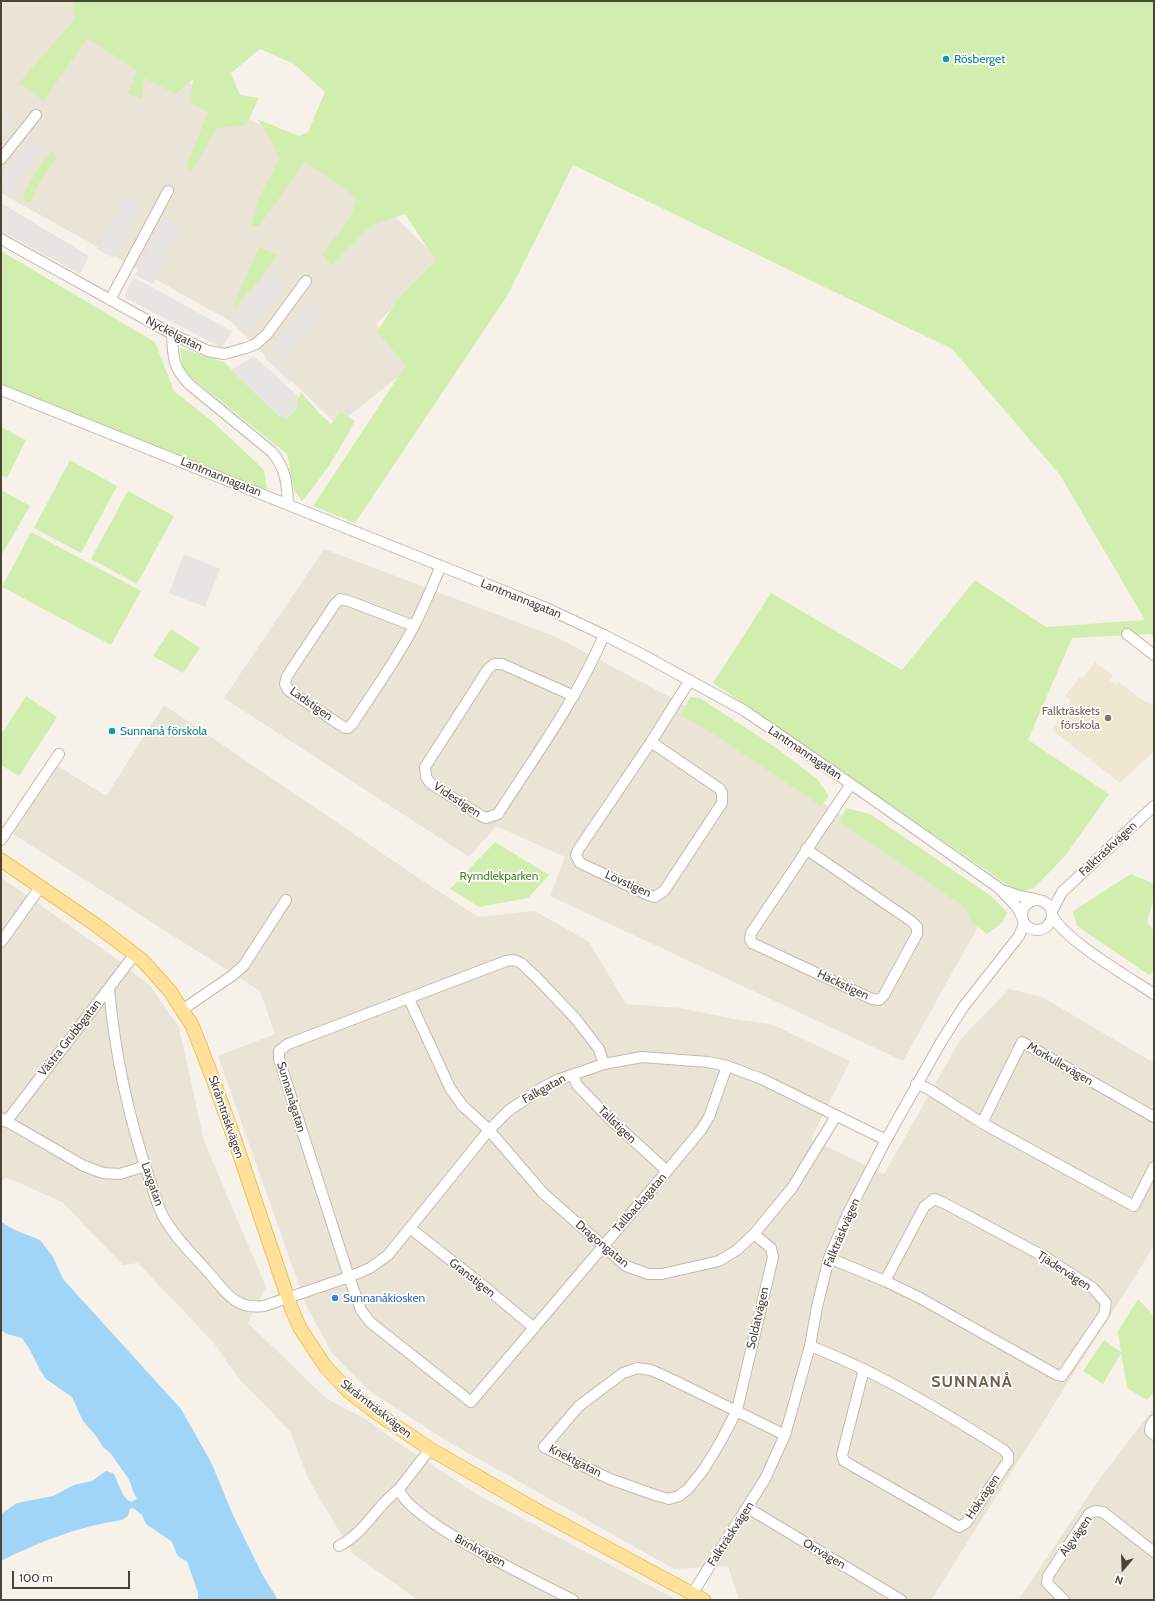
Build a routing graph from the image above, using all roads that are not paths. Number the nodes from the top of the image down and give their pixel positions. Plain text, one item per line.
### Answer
1 (36, 115) dead end
2 (1, 159) edge
3 (168, 191) dead end
4 (1, 239) edge
5 (306, 281) dead end
6 (110, 300) junction
7 (172, 334) junction
8 (1, 390) edge
9 (288, 504) junction
10 (441, 566) junction
11 (414, 626) junction
12 (1127, 634) dead end
13 (604, 635) junction
14 (1154, 655) edge
15 (690, 680) junction
16 (574, 696) junction
17 (651, 742) junction
18 (58, 754) dead end
19 (851, 784) junction
20 (1154, 806) edge
21 (1, 840) edge
22 (806, 849) junction
23 (1, 860) edge
24 (41, 886) junction
25 (999, 888) junction
26 (1062, 892) junction
27 (286, 900) dead end
28 (1039, 900) junction
29 (1052, 913) junction
30 (1030, 925) junction
31 (1071, 937) junction
32 (1, 942) edge
33 (135, 954) junction
34 (109, 989) junction
35 (1154, 993) edge
36 (409, 999) junction
37 (182, 1010) junction
38 (604, 1064) junction
39 (727, 1066) junction
40 (573, 1074) junction
41 (916, 1084) junction
42 (836, 1116) junction
43 (1154, 1117) edge
44 (4, 1120) edge
45 (982, 1123) junction
46 (489, 1130) junction
47 (886, 1140) junction
48 (145, 1166) junction
49 (1154, 1167) edge
50 (668, 1171) junction
51 (410, 1228) junction
52 (754, 1234) junction
53 (603, 1246) junction
54 (829, 1258) junction
55 (349, 1277) junction
56 (885, 1281) junction
57 (287, 1298) junction
58 (534, 1328) junction
59 (810, 1346) junction
60 (864, 1369) junction
61 (471, 1402) joint
62 (737, 1410) junction
63 (1154, 1420) edge
64 (785, 1435) junction
65 (1154, 1435) edge
66 (430, 1449) junction
67 (399, 1489) junction
68 (748, 1508) junction
69 (339, 1546) dead end
70 (1154, 1552) edge
71 (698, 1597) edge
72 (573, 1600) edge
73 (901, 1600) edge
74 (1064, 1600) edge

1 - 2 street
3 - 6 street
4 - 6 street, Nyckelgatan
5 - 7 street, Nyckelgatan
6 - 7 street, Nyckelgatan
7 - 9 street
8 - 9 street, Lantmannagatan
9 - 10 street, Lantmannagatan
10 - 11 street, Ladstigen
10 - 13 street, Lantmannagatan
11 - 11 street, Ladstigen
12 - 14 street
13 - 15 street, Lantmannagatan
13 - 16 street, Videstigen
15 - 17 street, Lövstigen
15 - 19 street, Lantmannagatan
16 - 16 street, Videstigen
17 - 17 street, Lövstigen
18 - 21 street
19 - 22 street, Häckstigen
19 - 25 street, Lantmannagatan
20 - 26 street, Falkträskvägen
22 - 22 street, Häckstigen
23 - 24 main road, Skråmträskvägen
24 - 32 street
24 - 33 main road, Skråmträskvägen
25 - 28 street, Lantmannagatan
25 - 30 street, Lantmannagatan
26 - 28 street
26 - 29 street
27 - 37 street
28 - 29 street
28 - 30 street
29 - 30 street
29 - 31 street
30 - 31 street
30 - 41 street, Falkträskvägen
31 - 35 street
33 - 34 street, Västra Grubbgatan
33 - 37 main road, Skråmträskvägen
34 - 44 street, Västra Grubbgatan
34 - 48 street, Laxgatan
36 - 38 street, Sunnanågatan
36 - 46 street, Dragongatan
36 - 55 street, Sunnanågatan
37 - 57 main road, Skråmträskvägen
38 - 39 street, Falkgatan
38 - 40 street, Falkgatan
39 - 42 street, Falkgatan
39 - 50 street, Tallbackagatan
40 - 46 street, Falkgatan
40 - 50 street, Tallstigen
41 - 45 street
41 - 47 street, Falkträskvägen
42 - 47 street, Falkgatan
42 - 52 street, Dragongatan
43 - 45 street, Morkullevägen
44 - 48 street
45 - 49 street
46 - 51 street, Falkgatan
46 - 53 street, Dragongatan
47 - 54 street, Falkträskvägen
48 - 57 street, Laxgatan
50 - 53 street, Tallbackagatan
51 - 55 street, Falkgatan
51 - 58 street, Granstigen
52 - 53 street, Dragongatan
52 - 62 street, Soldatvägen
53 - 58 street, Tallbackagatan
54 - 56 street, Tjädervägen
54 - 59 street, Falkträskvägen
55 - 57 street, Falkgatan
55 - 61 street, Sunnanågatan
56 - 56 street, Tjädervägen
57 - 66 main road, Skråmträskvägen
58 - 61 street, Tallbackagatan
59 - 60 street, Hökvägen
59 - 64 street, Falkträskvägen
60 - 60 street, Hökvägen
62 - 62 street, Knektgatan
62 - 64 street, Knektgatan
63 - 65 street
64 - 68 street, Falkträskvägen
66 - 67 street
66 - 71 main road, Skråmträskvägen
67 - 69 street
67 - 72 street, Brinkvägen
68 - 71 street, Falkträskvägen
68 - 73 street, Orrvägen
70 - 74 street, Älgvägen

